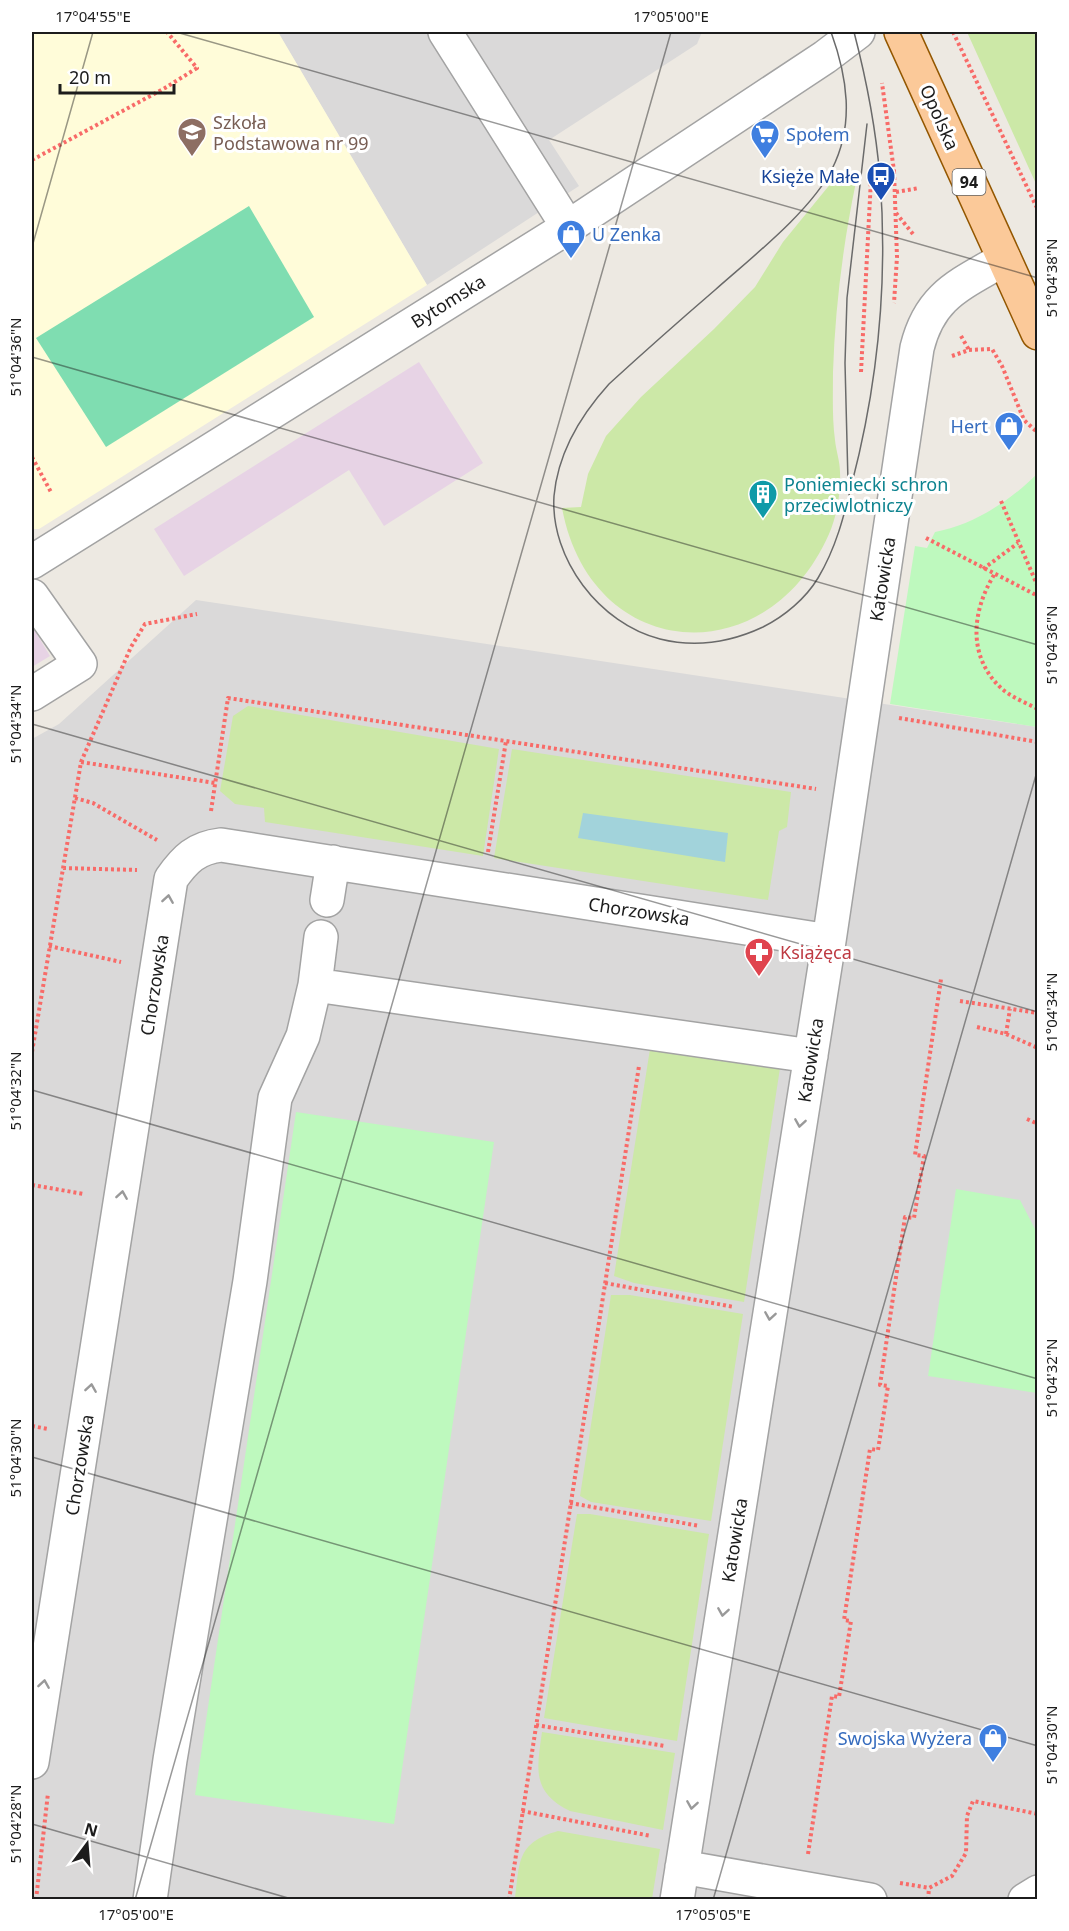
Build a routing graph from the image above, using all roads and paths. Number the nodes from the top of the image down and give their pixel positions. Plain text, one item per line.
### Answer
1 (167, 32) edge
2 (445, 32) edge
3 (858, 32) edge
4 (901, 32) edge
5 (953, 32) edge
6 (881, 80) dead end
7 (32, 160) edge
8 (919, 188) dead end
9 (896, 192) dead end
10 (1037, 210) edge
11 (896, 213) dead end
12 (568, 226) junction
13 (913, 234) dead end
14 (1004, 259) junction
15 (1038, 333) edge
16 (961, 336) dead end
17 (861, 372) dead end
18 (1038, 433) edge
19 (32, 457) edge
20 (52, 494) dead end
21 (1001, 501) dead end
22 (890, 528) junction
23 (1018, 543) junction
24 (32, 562) edge
25 (983, 569) junction
26 (994, 574) junction
27 (1038, 587) edge
28 (32, 596) edge
29 (1038, 596) edge
30 (197, 614) dead end
31 (32, 694) edge
32 (1038, 709) edge
33 (894, 717) dead end
34 (1038, 736) edge
35 (506, 741) junction
36 (1037, 742) edge
37 (81, 762) junction
38 (215, 783) junction
39 (850, 793) junction
40 (75, 798) junction
41 (209, 821) dead end
42 (159, 841) dead end
43 (333, 862) junction
44 (63, 868) junction
45 (144, 870) dead end
46 (483, 885) junction
47 (327, 900) dead end
48 (321, 937) dead end
49 (829, 941) junction
50 (49, 946) junction
51 (124, 962) dead end
52 (941, 979) dead end
53 (315, 985) junction
54 (960, 1001) dead end
55 (1010, 1009) junction
56 (1038, 1013) edge
57 (977, 1027) dead end
58 (644, 1033) junction
59 (1006, 1034) junction
60 (1038, 1048) edge
61 (32, 1052) edge
62 (811, 1056) junction
63 (1027, 1119) dead end
64 (1038, 1125) edge
65 (32, 1185) edge
66 (86, 1194) dead end
67 (605, 1284) junction
68 (739, 1308) dead end
69 (570, 1503) junction
70 (705, 1527) dead end
71 (536, 1725) junction
72 (670, 1747) dead end
73 (32, 1762) edge
74 (522, 1811) junction
75 (1038, 1814) edge
76 (657, 1838) dead end
77 (807, 1858) dead end
78 (682, 1867) junction
79 (929, 1888) junction
80 (880, 1891) edge
81 (1038, 1892) edge
82 (150, 1899) edge
83 (509, 1899) edge
84 (677, 1899) edge
85 (928, 1899) edge
86 (1025, 1899) edge

1 - 7 path
2 - 12 street
3 - 12 street, Bytomska
4 - 14 main road, Opolska / 94
5 - 10 path
6 - 17 path
8 - 9 path
11 - 13 path
12 - 24 street, Bytomska
14 - 15 main road, Opolska / 94
14 - 22 street, Katowicka
16 - 18 path
19 - 20 path
21 - 23 path
22 - 25 path
22 - 39 street, Katowicka
23 - 25 path
23 - 27 path
25 - 26 path
26 - 29 path
26 - 32 path
28 - 31 street
30 - 37 path
33 - 36 path
34 - 36 path
35 - 38 path
35 - 39 path
35 - 46 path
37 - 38 path
37 - 40 path
38 - 41 path
39 - 49 street, Katowicka
40 - 42 path
40 - 44 path
43 - 46 street, Chorzowska
43 - 47 street
73 -> 43 street, Chorzowska
44 - 45 path
44 - 50 path
46 - 49 street, Chorzowska
48 - 53 street
49 - 62 street, Katowicka
50 - 51 path
50 - 61 path
52 - 77 path
53 - 58 street
53 - 82 street
54 - 55 path
55 - 56 path
55 - 59 path
57 - 59 path
58 - 62 street
58 - 67 path
59 - 60 path
62 -> 78 street, Katowicka
63 - 64 path
65 - 66 path
67 - 68 path
67 - 69 path
69 - 70 path
69 - 71 path
71 - 72 path
71 - 74 path
74 - 76 path
74 - 83 path
75 - 79 path
78 - 80 street
78 - 84 street, Katowicka
79 - 80 path
79 - 85 path
81 - 86 street

